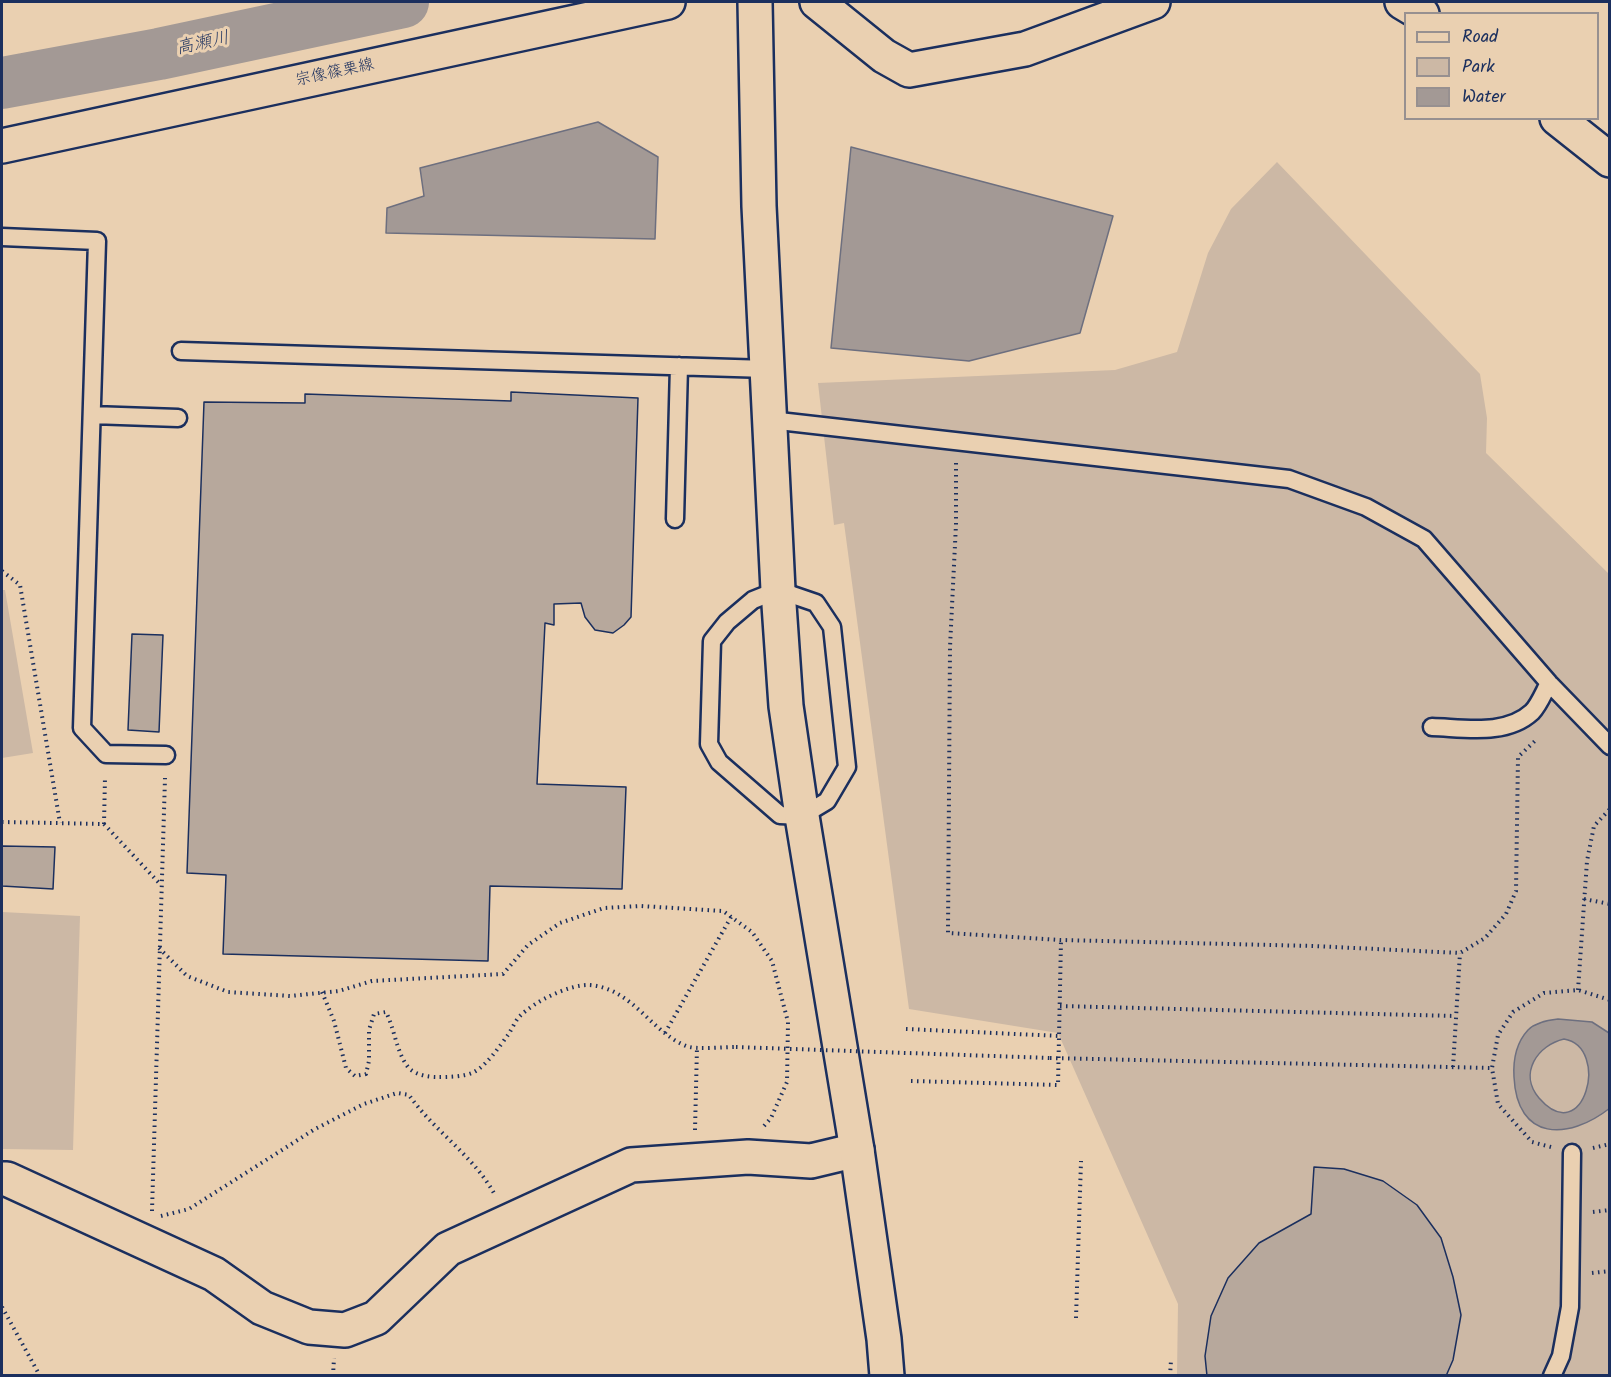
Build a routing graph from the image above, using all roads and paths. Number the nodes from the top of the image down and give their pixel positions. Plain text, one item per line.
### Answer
1 (668, 2) edge
2 (755, 2) edge
3 (817, 2) edge
4 (1153, 2) edge
5 (1402, 2) edge
6 (1419, 12) edge
7 (1560, 120) edge
8 (2, 146) edge
9 (1610, 160) edge
10 (2, 237) edge
11 (181, 351) dead end
12 (679, 366) junction
13 (767, 369) junction
14 (92, 415) junction
15 (178, 418) dead end
16 (770, 420) junction
17 (956, 441) junction
18 (675, 519) dead end
19 (2, 571) edge
20 (778, 590) junction
21 (1549, 683) junction
22 (1571, 707) junction
23 (1432, 727) dead end
24 (1610, 746) edge
25 (106, 754) junction
26 (165, 755) joint
27 (1610, 809) edge
28 (802, 816) junction
29 (2, 822) edge
30 (60, 823) junction
31 (104, 824) junction
32 (160, 885) junction
33 (1584, 899) junction
34 (1610, 904) edge
35 (731, 917) junction
36 (1061, 940) junction
37 (159, 948) junction
38 (1460, 953) junction
39 (1578, 990) junction
40 (322, 992) junction
41 (1610, 1000) edge
42 (1060, 1006) junction
43 (1455, 1016) junction
44 (906, 1029) dead end
45 (665, 1033) junction
46 (1060, 1036) junction
47 (697, 1047) junction
48 (1059, 1058) junction
49 (1453, 1067) junction
50 (1492, 1068) junction
51 (911, 1081) dead end
52 (857, 1150) junction
53 (1572, 1153) joint
54 (738, 1157) junction
55 (694, 1161) junction
56 (1081, 1161) dead end
57 (2, 1179) edge
58 (508, 1221) junction
59 (2, 1307) edge
60 (1076, 1318) dead end
61 (1171, 1360) dead end
62 (40, 1376) edge
63 (886, 1376) edge
64 (1170, 1376) edge
65 (1552, 1376) edge

1 - 8 street, 宗像篠栗線
2 - 13 street
3 - 4 street
5 - 6 street
7 - 9 street
10 - 14 lane
11 - 12 lane
12 - 13 lane
12 - 18 lane
13 - 16 street
14 - 15 lane
14 - 25 lane
16 - 17 lane
16 - 20 street
17 - 21 lane
17 - 36 path
19 - 30 path
20 - 28 street
20 - 28 lane
20 - 28 lane
21 - 22 lane
21 - 23 lane
22 - 24 lane
22 - 38 path
25 - 26 lane
25 - 31 path
26 - 32 path
27 - 33 path
28 - 52 street
29 - 30 path
30 - 31 path
31 - 32 path
32 - 37 path
33 - 34 path
33 - 39 path
35 - 40 path
35 - 45 path
35 - 54 path
36 - 38 path
36 - 42 path
37 - 40 path
37 - 58 path
38 - 43 path
39 - 41 path
39 - 50 path
40 - 45 path
42 - 43 path
42 - 46 path
43 - 49 path
44 - 46 path
45 - 47 path
46 - 48 path
47 - 48 path, bridge
47 - 55 path
48 - 49 path
48 - 51 path
49 - 50 path
50 - 53 path
52 - 54 street
52 - 63 street
53 - 65 lane
54 - 55 street
55 - 58 street
56 - 60 path
57 - 58 street
59 - 62 path
61 - 64 path

